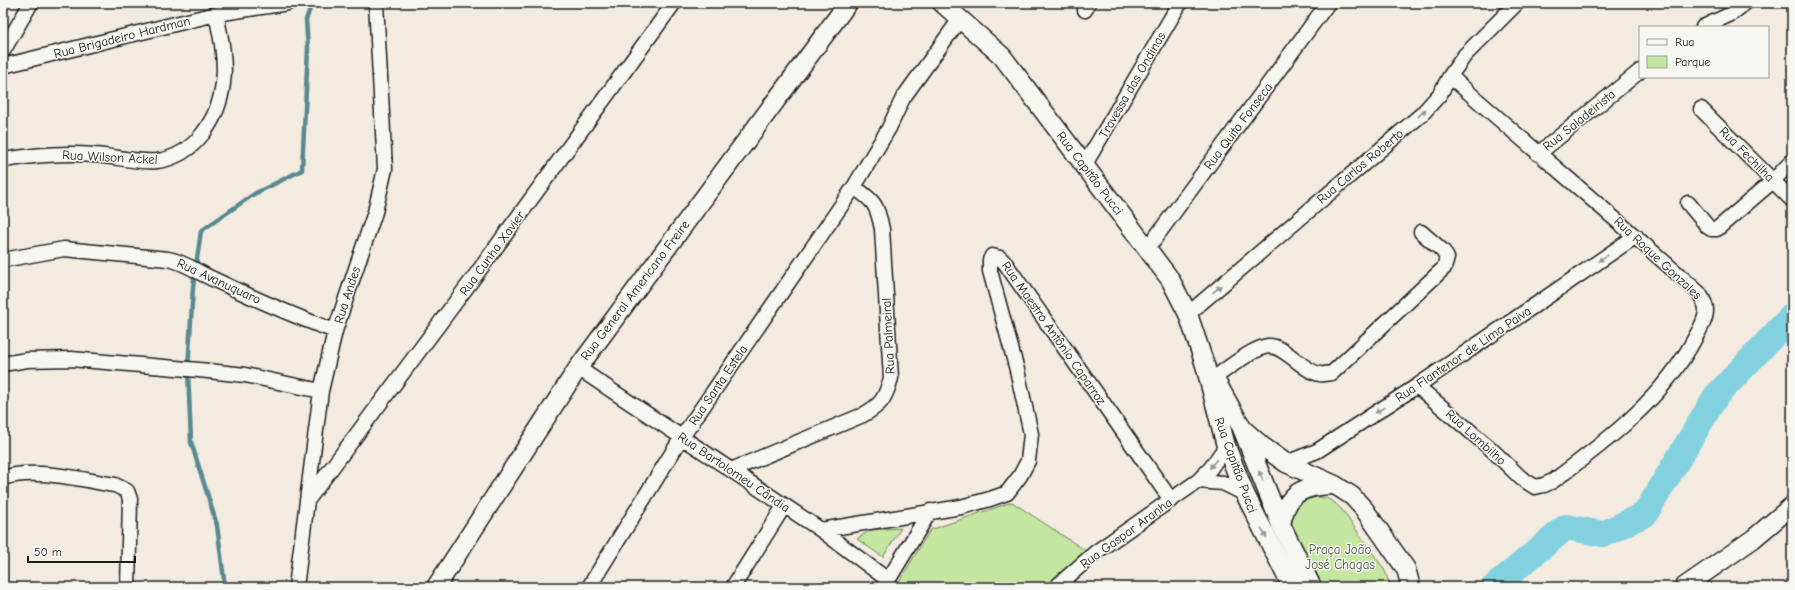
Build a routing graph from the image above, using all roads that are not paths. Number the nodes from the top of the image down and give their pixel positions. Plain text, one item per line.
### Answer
1 (31, 3) edge
2 (283, 3) edge
3 (376, 3) edge
4 (674, 3) edge
5 (848, 3) edge
6 (942, 3) edge
7 (1180, 3) edge
8 (1328, 3) edge
9 (1517, 3) edge
10 (1746, 3) edge
11 (216, 14) junction
12 (960, 19) junction
13 (1705, 26) edge
14 (3, 51) edge
15 (3, 66) edge
16 (1639, 72) edge
17 (1450, 76) junction
18 (1701, 109) dead end
19 (1538, 154) junction
20 (3, 160) edge
21 (1792, 161) edge
22 (1084, 166) junction
23 (1773, 181) junction
24 (854, 187) junction
25 (1792, 200) edge
26 (1688, 203) dead end
27 (1421, 232) dead end
28 (1636, 236) junction
29 (1147, 249) junction
30 (3, 260) edge
31 (1188, 314) junction
32 (335, 331) junction
33 (3, 364) edge
34 (578, 368) junction
35 (1210, 372) junction
36 (1417, 386) junction
37 (321, 391) junction
38 (1241, 426) junction
39 (682, 437) junction
40 (1226, 446) junction
41 (1286, 463) junction
42 (731, 470) junction
43 (3, 478) edge
44 (1198, 481) junction
45 (1335, 485) junction
46 (1536, 487) joint
47 (1245, 494) junction
48 (1171, 500) junction
49 (308, 501) junction
50 (784, 506) junction
51 (930, 511) junction
52 (1790, 511) edge
53 (1280, 525) junction
54 (821, 530) junction
55 (1286, 556) junction
56 (886, 583) edge
57 (128, 587) edge
58 (296, 587) edge
59 (436, 587) edge
60 (589, 587) edge
61 (733, 587) edge
62 (1056, 587) edge
63 (1292, 587) edge
64 (1312, 587) edge
65 (1411, 587) edge
66 (1684, 587) edge

1 - 14 street
2 - 11 street, Rua Brigadeiro Hardman
3 - 32 street, Rua Andes
4 - 49 street, Rua Cunha Xavier
5 - 34 main road, Rua General Americano Freire
6 - 12 main road, Rua Capitão Pucci
7 - 22 street, Travessa das Ondinas
8 - 29 street, Rua Quito Fonseca
9 - 17 street, Rua Carlos Roberto
10 - 13 street
11 - 15 street, Rua Brigadeiro Hardman
11 - 20 street, Rua Wilson Ackel
12 - 22 main road, Rua Capitão Pucci
12 - 24 street, Rua Santa Estela
16 - 19 street, Rua Saladeirista
17 - 19 street, Rua Roque Gonzales
31 -> 17 street, Rua Carlos Roberto
18 - 23 street, Rua Fechilha
19 - 28 street, Rua Roque Gonzales
21 - 23 street
22 - 29 main road, Rua Capitão Pucci
23 - 25 street, Rua Fechilha
23 - 26 street
24 - 39 street, Rua Santa Estela
24 - 42 street, Rua Palmeiral
27 - 35 street
28 -> 36 street, Rua Flantenor de Lima Paiva
28 - 46 street, Rua Roque Gonzales
29 - 31 main road, Rua Capitão Pucci
30 - 32 street, Rua Avanuquaro
31 - 35 main road, Rua Capitão Pucci
32 - 37 street, Rua Andes
33 - 37 street
34 - 39 street, Rua Bartolomeu Cândia
34 - 59 main road, Rua General Americano Freire
35 - 38 main road, Rua Capitão Pucci
35 - 40 main road, Rua Capitão Pucci
36 -> 41 street, Rua Flantenor de Lima Paiva
36 - 46 street, Rua Lombilho
37 - 49 street, Rua Andes
38 - 41 main road
53 -> 38 main road
39 - 42 street, Rua Bartolomeu Cândia
39 - 60 street, Rua Santa Estela
40 -> 44 street, Rua Gaspar Aranha
40 - 47 main road, Rua Capitão Pucci
41 - 45 main road
42 - 50 street, Rua Bartolomeu Cândia
43 - 57 street
44 - 47 street
44 - 48 street, Rua Gaspar Aranha
45 - 53 main road
45 - 65 main road
47 -> 55 main road, Rua Capitão Pucci
48 - 51 street, Rua Maestro Antônio Caparroz
48 - 62 street, Rua Gaspar Aranha
49 - 58 street, Rua Andes
50 - 54 street, Rua Bartolomeu Cândia
50 - 61 street
51 - 54 street, Rua Maestro Antônio Caparroz
51 - 56 street
52 - 66 main road
53 - 55 main road
54 - 56 street, Rua Bartolomeu Cândia
55 - 63 main road
55 - 64 main road

